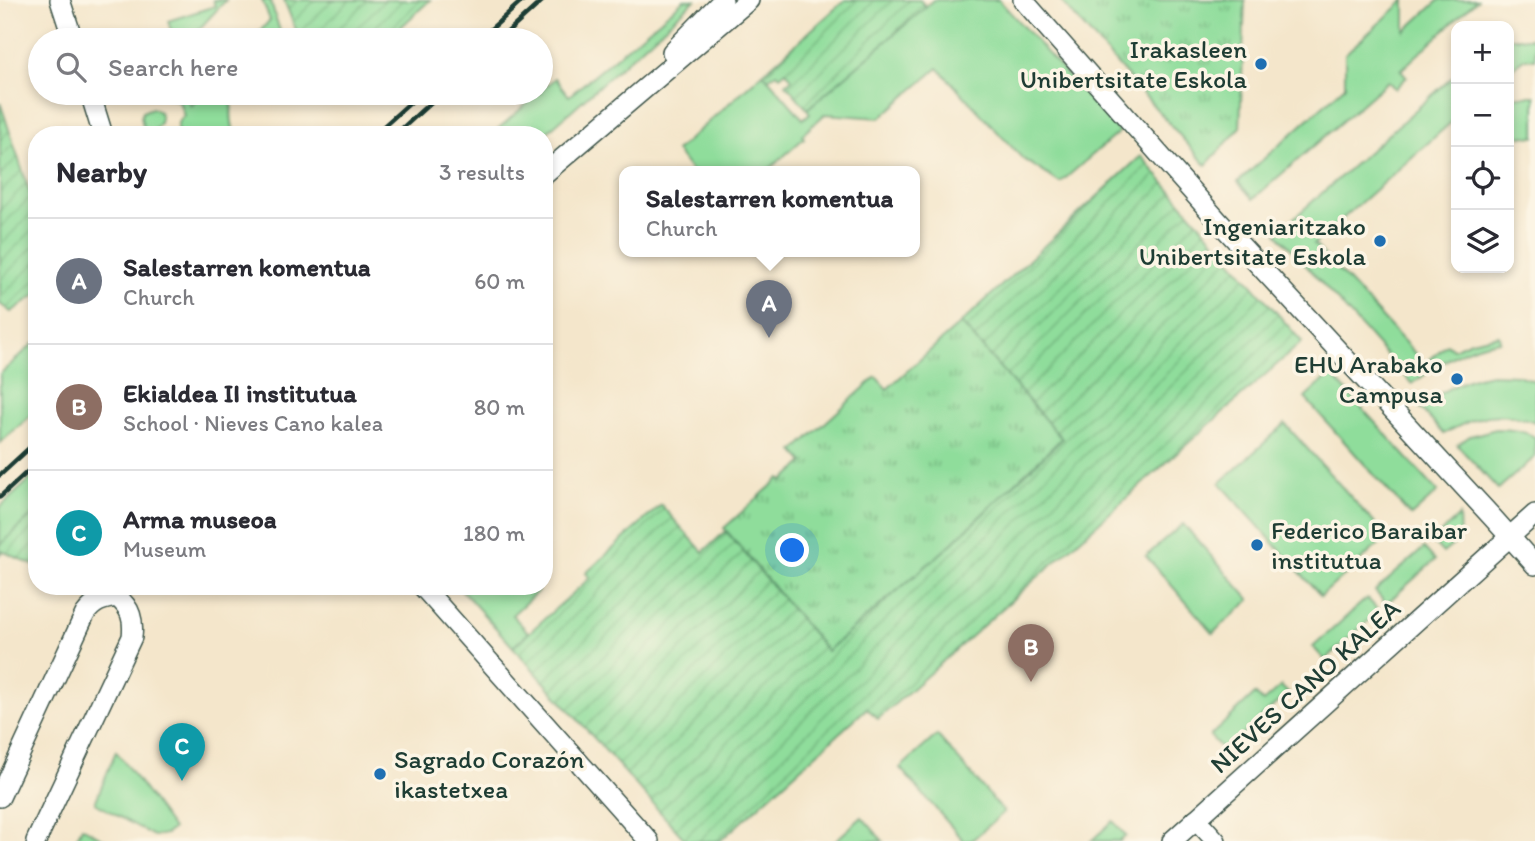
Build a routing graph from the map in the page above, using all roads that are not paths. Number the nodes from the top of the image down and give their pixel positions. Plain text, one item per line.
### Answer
1 (60, 0) edge
2 (723, 0) edge
3 (749, 0) edge
4 (1023, 0) edge
5 (69, 28) edge
6 (626, 103) junction
7 (94, 105) edge
8 (100, 126) edge
9 (553, 166) edge
10 (1535, 514) edge
11 (1510, 537) junction
12 (1535, 565) edge
13 (430, 595) edge
14 (0, 797) edge
15 (1196, 819) junction
16 (36, 841) edge
17 (649, 841) edge
18 (1172, 841) edge
19 (1216, 841) edge

1 - 5 street
2 - 6 street
3 - 6 street
4 - 11 street
6 - 9 street
7 - 8 street
10 - 11 street, NIEVES CANO KALEA
11 - 12 street
11 - 15 street, NIEVES CANO KALEA
13 - 17 street
14 - 16 street
15 - 18 street, NIEVES CANO KALEA
15 - 19 street

